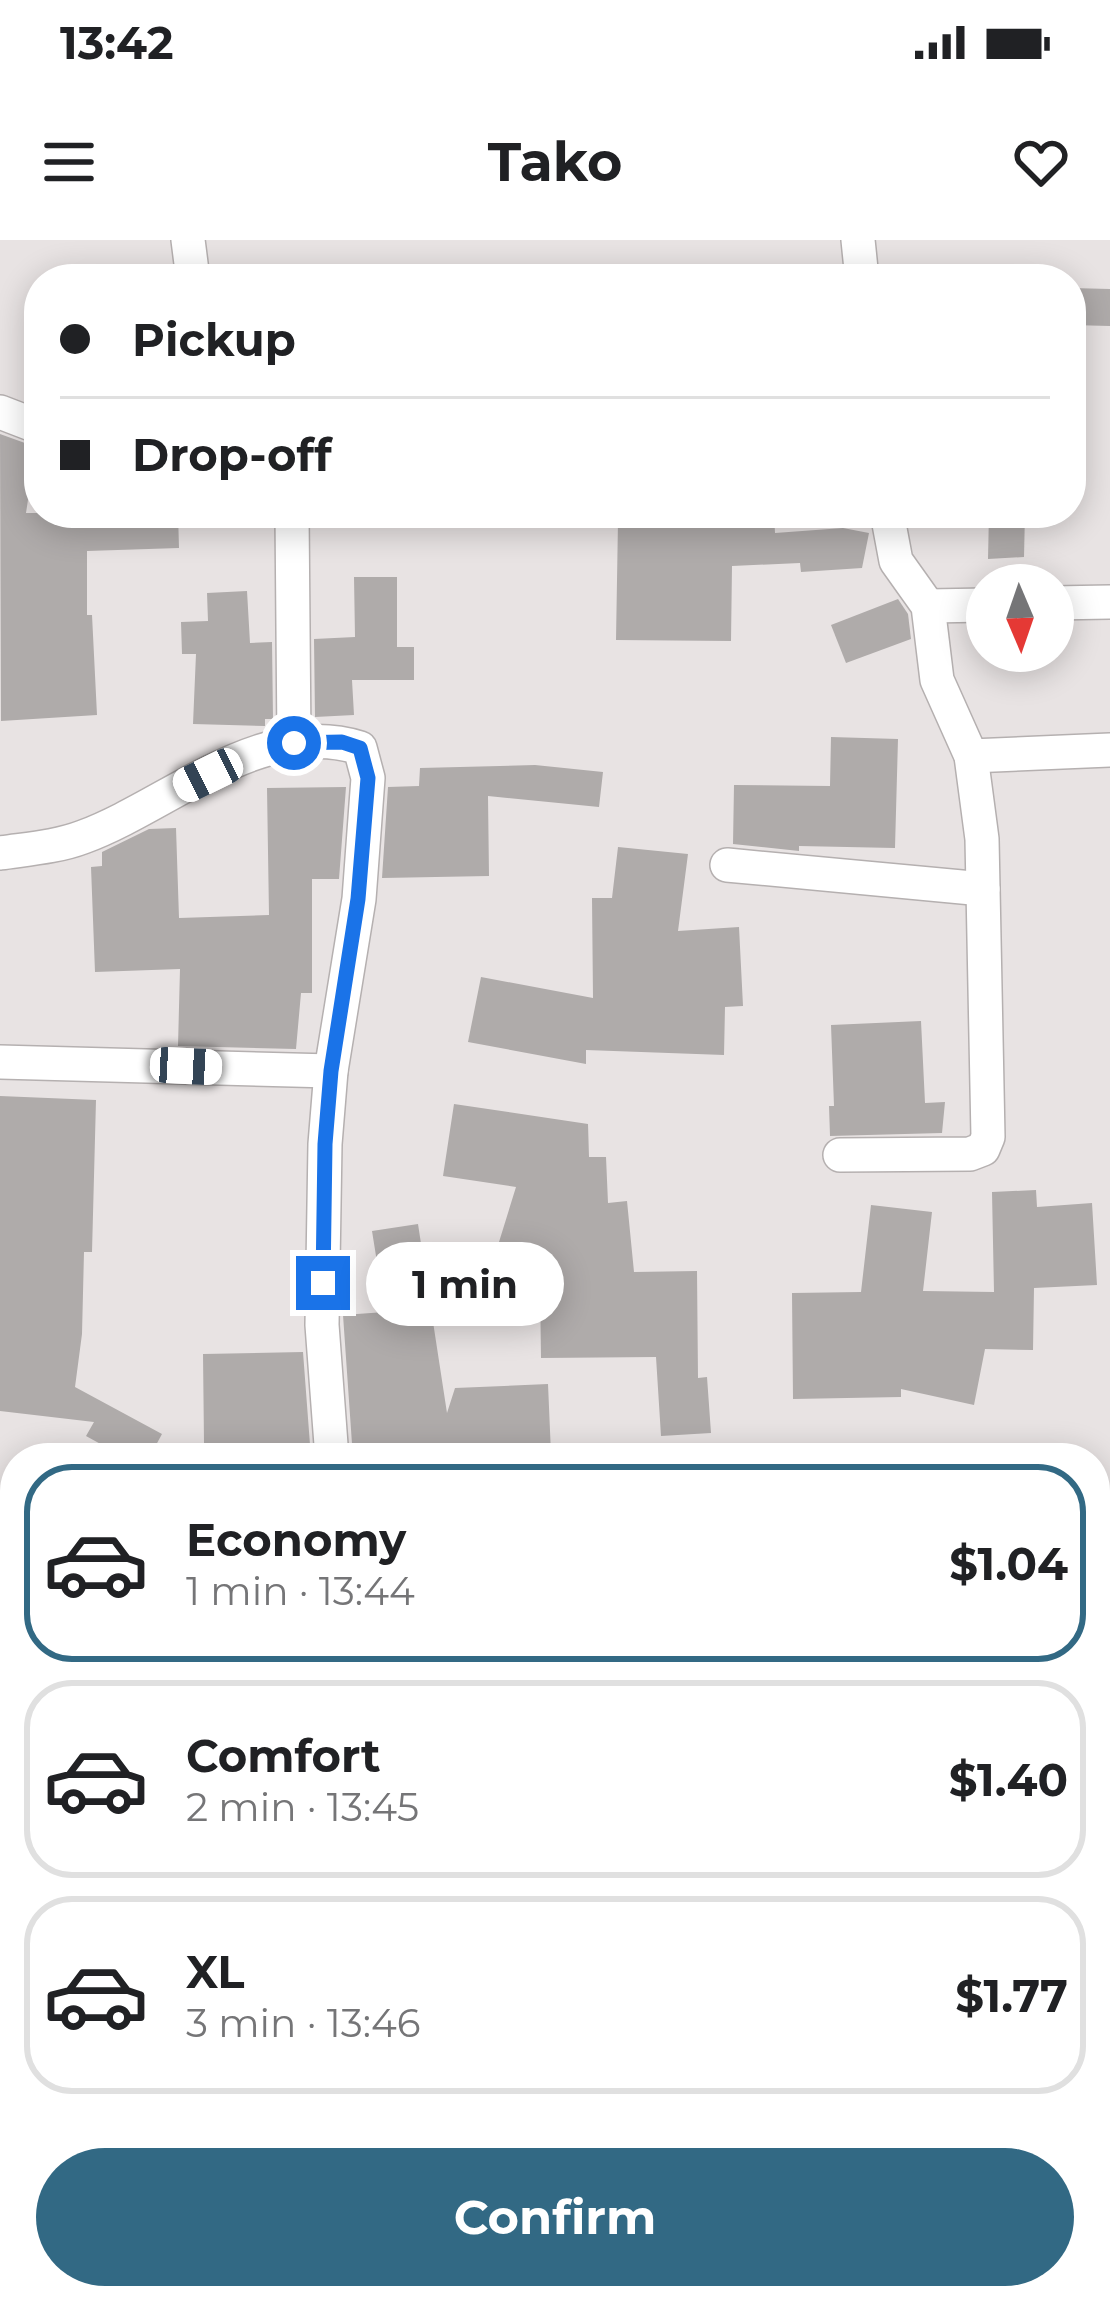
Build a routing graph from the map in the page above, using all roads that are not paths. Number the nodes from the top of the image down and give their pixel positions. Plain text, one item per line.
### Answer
1 (292, 528) edge
2 (890, 528) edge
3 (1110, 602) edge
4 (1074, 603) edge
5 (966, 605) edge
6 (928, 606) junction
7 (294, 743) junction
8 (1110, 750) edge
9 (971, 756) junction
10 (0, 853) edge
11 (727, 866) dead end
12 (982, 889) junction
13 (0, 1062) edge
14 (331, 1071) junction
15 (840, 1155) dead end
16 (331, 1443) edge

1 - 7 street
2 - 6 street
3 - 4 street
5 - 6 street
6 - 9 street
7 - 10 street
7 - 14 street
8 - 9 street
9 - 12 street
11 - 12 street
12 - 15 street
13 - 14 street
14 - 16 street

